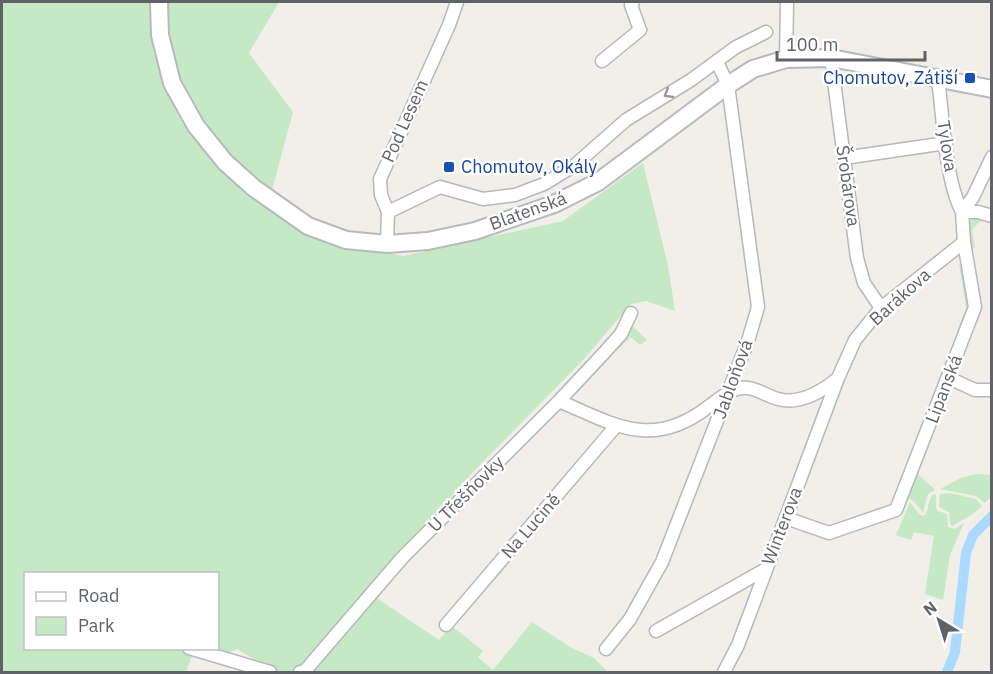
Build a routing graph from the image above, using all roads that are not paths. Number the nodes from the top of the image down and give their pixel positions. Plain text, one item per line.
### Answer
1 (159, 2) edge
2 (457, 2) edge
3 (633, 2) edge
4 (787, 2) edge
5 (766, 32) dead end
6 (831, 58) junction
7 (786, 59) junction
8 (602, 61) dead end
9 (717, 62) junction
10 (938, 79) junction
11 (728, 85) junction
12 (992, 89) edge
13 (946, 143) junction
14 (992, 157) edge
15 (844, 158) junction
16 (388, 212) junction
17 (962, 212) junction
18 (992, 216) edge
19 (964, 242) junction
20 (387, 244) junction
21 (881, 309) junction
22 (631, 313) dead end
23 (838, 378) junction
24 (949, 378) junction
25 (992, 390) edge
26 (728, 392) junction
27 (559, 401) junction
28 (616, 426) junction
29 (786, 518) junction
30 (766, 569) junction
31 (446, 625) dead end
32 (656, 631) dead end
33 (606, 649) dead end
34 (196, 650) edge
35 (270, 672) edge
36 (300, 672) edge
37 (724, 672) edge

1 - 20 street, Blatenská
2 - 16 street, Pod Lesem
3 - 8 street
4 - 7 street
5 - 9 street
6 - 7 street, Blatenská
6 - 10 street, Blatenská
6 - 15 street, Šrobárova
7 - 11 street, Blatenská
9 - 11 street, Jabloňová
9 -> 16 street
10 - 12 street, Blatenská
10 - 13 street, Tylova
11 - 20 street, Blatenská
11 - 26 street, Jabloňová
13 - 15 street
13 - 17 street, Tylova
14 - 17 street
15 - 21 street, Šrobárova
16 - 20 street, Pod Lesem
17 - 18 street
17 - 19 street, Lipanská
19 - 21 street, Barákova
19 - 24 street, Lipanská
21 - 23 street, Barákova
22 - 27 street, U Třešňovky
23 - 26 street
23 - 29 street, Winterova
24 - 25 street
24 - 29 street, Lipanská
26 - 28 street
26 - 33 street, Jabloňová
27 - 28 street
27 - 36 street, U Třešňovky
28 - 31 street, Na Lucině
29 - 30 street, Winterova
30 - 32 street
30 - 37 street, Winterova
34 - 35 street

